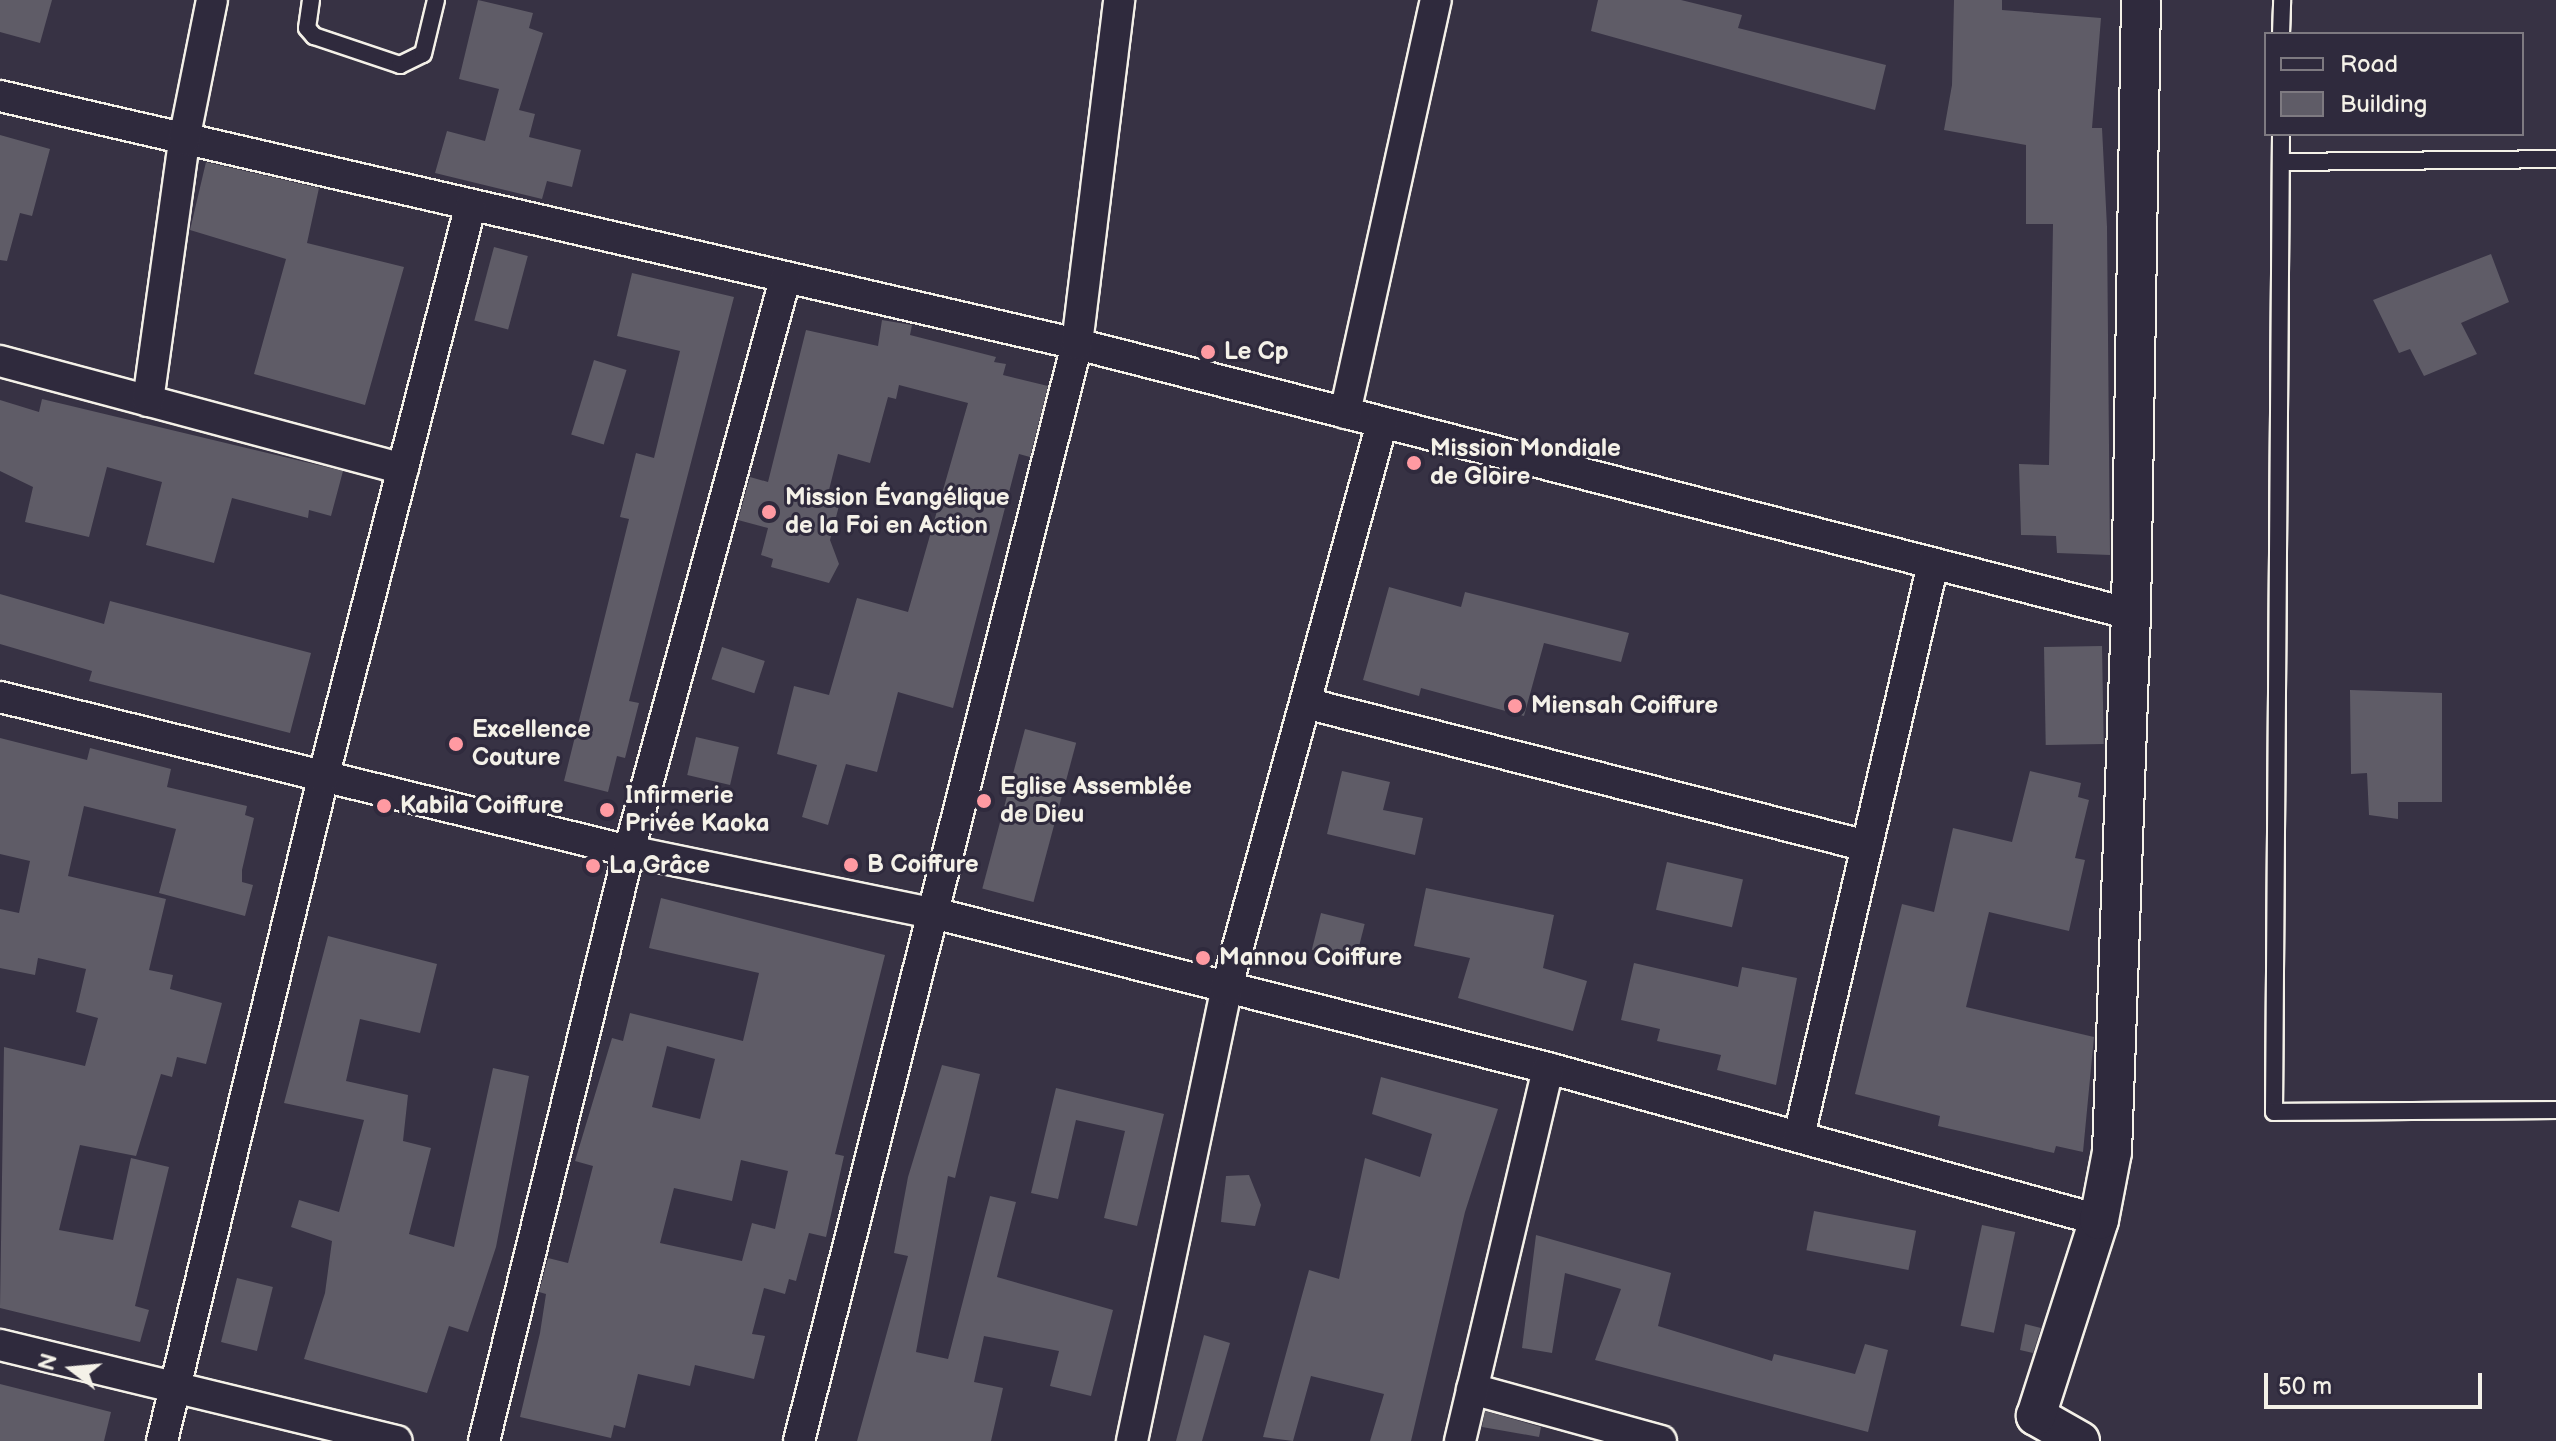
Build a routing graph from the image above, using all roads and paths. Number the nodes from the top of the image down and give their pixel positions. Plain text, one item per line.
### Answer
1 (212, 0) edge
2 (311, 0) edge
3 (436, 0) edge
4 (1119, 0) edge
5 (1436, 0) edge
6 (2141, 0) edge
7 (2282, 0) edge
8 (2281, 32) edge
9 (0, 96) edge
10 (2281, 136) edge
11 (184, 140) junction
12 (2556, 159) edge
13 (2281, 162) junction
14 (470, 208) junction
15 (785, 279) junction
16 (1077, 344) junction
17 (0, 361) edge
18 (148, 401) junction
19 (1345, 413) junction
20 (1382, 423) junction
21 (403, 469) junction
22 (1933, 564) junction
23 (2131, 614) junction
24 (0, 697) edge
25 (1305, 703) junction
26 (323, 778) junction
27 (1867, 846) junction
28 (629, 851) junction
29 (937, 914) junction
30 (1226, 990) junction
31 (1548, 1068) junction
32 (2556, 1110) edge
33 (1799, 1136) junction
34 (2099, 1220) junction
35 (0, 1345) edge
36 (176, 1387) junction
37 (1472, 1389) junction
38 (2032, 1429) edge
39 (162, 1441) edge
40 (397, 1441) edge
41 (484, 1441) edge
42 (799, 1441) edge
43 (1132, 1441) edge
44 (1460, 1441) edge
45 (1661, 1441) edge
46 (2080, 1441) edge

1 - 11 street
2 - 3 lane
4 - 16 street
5 - 19 street
6 - 23 street
7 - 8 lane
9 - 11 street
10 - 13 lane
11 - 14 street
11 - 18 street
12 - 13 lane
13 - 32 lane
14 - 15 street
14 - 21 street
15 - 16 street
15 - 28 street
16 - 19 street
16 - 29 street
17 - 18 street
18 - 21 street
19 - 20 street
20 - 22 street
20 - 25 street
21 - 26 street
22 - 23 street
22 - 27 street
23 - 34 street
24 - 26 street
25 - 27 street
25 - 30 street
26 - 28 street
26 - 36 street
27 - 33 street
28 - 29 street
28 - 41 street
29 - 30 street
29 - 42 street
30 - 31 street
30 - 43 street
31 - 33 street
31 - 37 street
33 - 34 street
34 - 38 street
35 - 36 street
36 - 39 street
36 - 40 street
37 - 44 street
37 - 45 street
38 - 46 street

